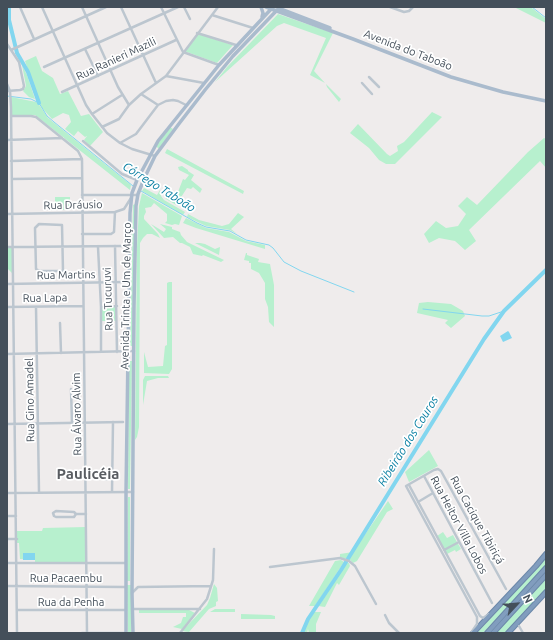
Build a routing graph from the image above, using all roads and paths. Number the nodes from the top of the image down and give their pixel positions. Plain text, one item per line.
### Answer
1 (20, 7) edge
2 (42, 7) edge
3 (82, 7) edge
4 (106, 7) edge
5 (121, 7) edge
6 (161, 7) edge
7 (178, 7) edge
8 (184, 7) edge
9 (218, 7) edge
10 (262, 7) edge
11 (266, 7) edge
12 (286, 7) edge
13 (390, 7) edge
14 (413, 7) edge
15 (276, 8) edge
16 (288, 12) junction
17 (164, 13) junction
18 (212, 15) junction
19 (86, 16) junction
20 (190, 20) dead end
21 (260, 20) junction
22 (131, 28) junction
23 (253, 28) junction
24 (52, 31) junction
25 (197, 33) junction
26 (34, 39) junction
27 (176, 40) junction
28 (98, 43) junction
29 (7, 44) edge
30 (235, 47) junction
31 (86, 49) junction
32 (12, 50) junction
33 (183, 52) junction
34 (143, 55) junction
35 (65, 58) junction
36 (229, 62) junction
37 (219, 65) junction
38 (44, 67) dead end
39 (110, 70) junction
40 (98, 76) junction
41 (166, 76) junction
42 (369, 77) dead end
43 (214, 79) junction
44 (157, 83) junction
45 (204, 83) junction
46 (362, 83) dead end
47 (7, 84) edge
48 (77, 86) junction
49 (379, 87) dead end
50 (9, 92) edge
51 (62, 92) dead end
52 (141, 94) junction
53 (372, 94) dead end
54 (122, 95) junction
55 (546, 100) edge
56 (129, 105) junction
57 (158, 105) junction
58 (186, 105) junction
59 (92, 114) junction
60 (11, 116) junction
61 (102, 127) junction
62 (63, 138) junction
63 (7, 140) edge
64 (11, 140) junction
65 (83, 141) dead end
66 (120, 143) junction
67 (150, 155) junction
68 (155, 156) junction
69 (82, 159) junction
70 (12, 162) junction
71 (7, 163) edge
72 (82, 178) junction
73 (12, 179) junction
74 (136, 180) junction
75 (139, 191) junction
76 (82, 195) junction
77 (132, 196) junction
78 (115, 212) junction
79 (82, 213) junction
80 (7, 214) edge
81 (12, 214) junction
82 (82, 234) junction
83 (115, 246) junction
84 (124, 246) dead end
85 (7, 247) edge
86 (12, 247) junction
87 (36, 247) junction
88 (63, 247) junction
89 (82, 247) junction
90 (98, 247) junction
91 (83, 282) junction
92 (99, 282) junction
93 (116, 282) junction
94 (125, 282) dead end
95 (7, 284) edge
96 (13, 284) junction
97 (36, 306) junction
98 (83, 306) junction
99 (101, 306) junction
100 (117, 306) junction
101 (7, 307) edge
102 (13, 307) junction
103 (60, 323) dead end
104 (84, 352) junction
105 (101, 352) junction
106 (118, 352) junction
107 (128, 352) junction
108 (134, 352) junction
109 (61, 353) junction
110 (7, 354) edge
111 (14, 354) junction
112 (37, 354) junction
113 (71, 389) dead end
114 (113, 422) junction
115 (123, 422) dead end
116 (15, 423) junction
117 (38, 423) junction
118 (72, 423) junction
119 (84, 423) junction
120 (7, 424) edge
121 (424, 476) junction
122 (112, 478) junction
123 (105, 479) dead end
124 (39, 492) junction
125 (86, 492) junction
126 (112, 492) junction
127 (126, 492) junction
128 (133, 492) junction
129 (7, 493) edge
130 (16, 493) junction
131 (433, 494) junction
132 (417, 502) junction
133 (76, 514) junction
134 (86, 514) junction
135 (7, 516) edge
136 (16, 516) junction
137 (7, 539) edge
138 (17, 539) junction
139 (459, 542) junction
140 (214, 549) dead end
141 (443, 551) junction
142 (546, 554) edge
143 (86, 563) junction
144 (125, 563) junction
145 (7, 564) edge
146 (17, 564) junction
147 (270, 567) dead end
148 (546, 568) edge
149 (546, 575) edge
150 (7, 586) edge
151 (17, 586) junction
152 (86, 586) junction
153 (211, 586) junction
154 (126, 587) junction
155 (506, 589) dead end
156 (546, 592) edge
157 (132, 593) junction
158 (492, 603) dead end
159 (376, 604) dead end
160 (497, 608) junction
161 (132, 609) junction
162 (200, 609) junction
163 (17, 610) junction
164 (87, 610) junction
165 (126, 610) junction
166 (385, 615) dead end
167 (519, 626) dead end
168 (17, 633) edge
169 (82, 633) edge
170 (87, 633) edge
171 (107, 633) edge
172 (126, 633) edge
173 (133, 633) edge
174 (180, 633) edge
175 (399, 633) edge
176 (472, 633) edge
177 (488, 633) edge
178 (492, 633) edge
179 (508, 633) edge
180 (523, 633) edge

1 - 26 street
2 - 24 street
3 - 19 street
4 - 19 street
5 - 22 street
6 - 17 street
7 - 17 street
8 - 20 street
9 - 18 street
10 - 21 main road
11 - 15 main road, Avenida do Taboão
12 - 16 main road
13 - 14 street
15 - 16 main road, Avenida do Taboão
15 - 21 main road, Avenida Trinta e Um de Março
15 - 36 main road, Avenida Trinta e Um de Março
15 - 55 main road, Avenida do Taboão
16 - 55 main road, Avenida do Taboão
17 - 22 street
17 - 27 street
18 - 23 street
18 - 25 street
19 - 24 street
19 - 28 street
21 - 23 main road, Avenida Trinta e Um de Março
22 - 28 street
22 - 34 street
23 - 30 main road, Avenida Trinta e Um de Março
24 - 26 street
24 - 35 street
25 - 30 street
25 - 33 street
26 - 32 street
27 - 33 street
27 - 34 street, Rua Ranieri Mazili
28 - 31 street
28 - 39 street
29 - 32 street
30 - 36 main road
30 - 37 main road, Avenida Trinta e Um de Março
31 - 35 street
31 - 40 street
32 - 50 street
33 - 37 street
33 - 41 street
34 - 39 street, Rua Ranieri Mazili
34 - 44 street
35 - 38 street
35 - 48 street
36 - 43 main road, Avenida Trinta e Um de Março
37 - 43 main road
37 - 45 main road, Avenida Trinta e Um de Março
39 - 40 street, Rua Ranieri Mazili
39 - 54 street
40 - 48 street, Rua Ranieri Mazili
41 - 44 street
41 - 45 street
42 - 49 street
43 - 68 main road, Avenida Trinta e Um de Março
44 - 52 street
45 - 58 main road, Avenida Trinta e Um de Março
46 - 53 street
47 - 50 street
48 - 51 street, Rua Ranieri Mazili
48 - 59 street
50 - 60 street
52 - 56 street
52 - 57 street
54 - 56 street
54 - 59 street
56 - 61 street
57 - 58 street
57 - 66 street
58 - 67 main road, Avenida Trinta e Um de Março
59 - 61 street
60 - 62 street
60 - 64 street
61 - 66 street
62 - 64 street
62 - 69 street
63 - 64 street
64 - 70 street
65 - 74 street
66 - 67 street
67 - 68 street
67 - 74 main road, Avenida Trinta e Um de Março
68 - 75 main road, Avenida Trinta e Um de Março
69 - 70 street
69 - 72 street, Rua Álvaro Alvim
70 - 71 street
70 - 73 street
72 - 73 street
72 - 76 street, Rua Álvaro Alvim
73 - 81 street
74 - 77 main road, Avenida Trinta e Um de Março
75 - 77 street
75 - 108 main road, Avenida Trinta e Um de Março
76 - 77 street
76 - 79 street, Rua Álvaro Alvim
77 - 78 street, Rua Dráusio
77 - 107 main road, Avenida Trinta e Um de Março
78 - 79 street, Rua Dráusio
78 - 82 street
79 - 81 street, Rua Dráusio
79 - 82 street, Rua Álvaro Alvim
80 - 81 street, Rua Dráusio
81 - 86 street
82 - 89 street, Rua Álvaro Alvim
83 - 84 street
83 - 90 street
83 - 93 street, Rua Tucuruvi
85 - 86 street
86 - 87 street
86 - 96 street
87 - 88 street
87 - 88 street
87 - 88 street
88 - 89 street
89 - 90 street
89 - 91 street, Rua Álvaro Alvim
90 - 92 street
91 - 92 street, Rua Martins
91 - 96 street, Rua Martins
91 - 98 street, Rua Álvaro Alvim
92 - 93 street, Rua Martins
92 - 99 street
93 - 94 street, Rua Martins
93 - 100 street, Rua Tucuruvi
95 - 96 street, Rua Martins
96 - 102 street
97 - 98 street, Rua Lapa
97 - 102 street, Rua Lapa
97 - 112 street, Rua Gino Amadel
98 - 104 street, Rua Álvaro Alvim
99 - 100 street
99 - 105 street
100 - 106 street, Rua Tucuruvi
101 - 102 street, Rua Lapa
102 - 111 street
103 - 109 street
104 - 105 street
104 - 109 street
104 - 119 street, Rua Álvaro Alvim
105 - 106 street
106 - 107 street
107 - 108 street
107 - 127 main road, Avenida Trinta e Um de Março
108 - 128 main road, Avenida Trinta e Um de Março
109 - 112 street
110 - 111 street
111 - 112 street
111 - 116 street
112 - 117 street, Rua Gino Amadel
113 - 118 street
114 - 115 street
114 - 119 street
114 - 122 street
116 - 117 street
116 - 120 street
116 - 130 street
117 - 118 street
117 - 124 street, Rua Gino Amadel
118 - 119 street
119 - 125 street, Rua Álvaro Alvim
121 - 131 street, Rua Heitor Villa Lobos
121 - 132 street, Rua Cacique Tibiriçá
121 - 155 street, Rua Cacique Tibiriçá
122 - 123 street
122 - 126 street
124 - 125 street
124 - 130 street
125 - 126 street
125 - 134 street, Rua Álvaro Alvim
126 - 127 street
127 - 128 street
127 - 144 main road, Avenida Trinta e Um de Março
128 - 157 main road, Avenida Trinta e Um de Março
129 - 130 street
130 - 136 street
131 - 132 street
131 - 139 street, Rua Heitor Villa Lobos
132 - 141 street
133 - 133 street
133 - 134 street
134 - 143 street, Rua Álvaro Alvim
135 - 136 street
136 - 138 street
137 - 138 street
138 - 146 street
139 - 141 street
139 - 158 street, Rua Heitor Villa Lobos
140 - 153 street
141 - 160 street
141 - 176 street
142 - 160 highway
143 - 144 street
143 - 146 street
143 - 152 street, Rua Álvaro Alvim
144 - 154 main road, Avenida Trinta e Um de Março
145 - 146 street
146 - 151 street
147 - 159 street
148 - 177 highway
149 - 178 highway
150 - 151 street, Rua Pacaembu
151 - 152 street, Rua Pacaembu
151 - 163 street
152 - 154 street, Rua Pacaembu
152 - 164 street, Rua Álvaro Alvim
153 - 157 street
153 - 162 street
154 - 165 main road, Avenida Trinta e Um de Março
156 - 179 highway
157 - 161 main road, Avenida Trinta e Um de Março
160 - 176 highway
161 - 162 street
161 - 173 main road, Avenida Trinta e Um de Março
162 - 174 street
163 - 164 street, Rua da Penha
163 - 168 street
164 - 165 street, Rua da Penha
164 - 170 street, Rua Álvaro Alvim
165 - 172 main road, Avenida Trinta e Um de Março
166 - 175 street
167 - 180 street
169 - 170 street
170 - 171 street
171 - 172 street

